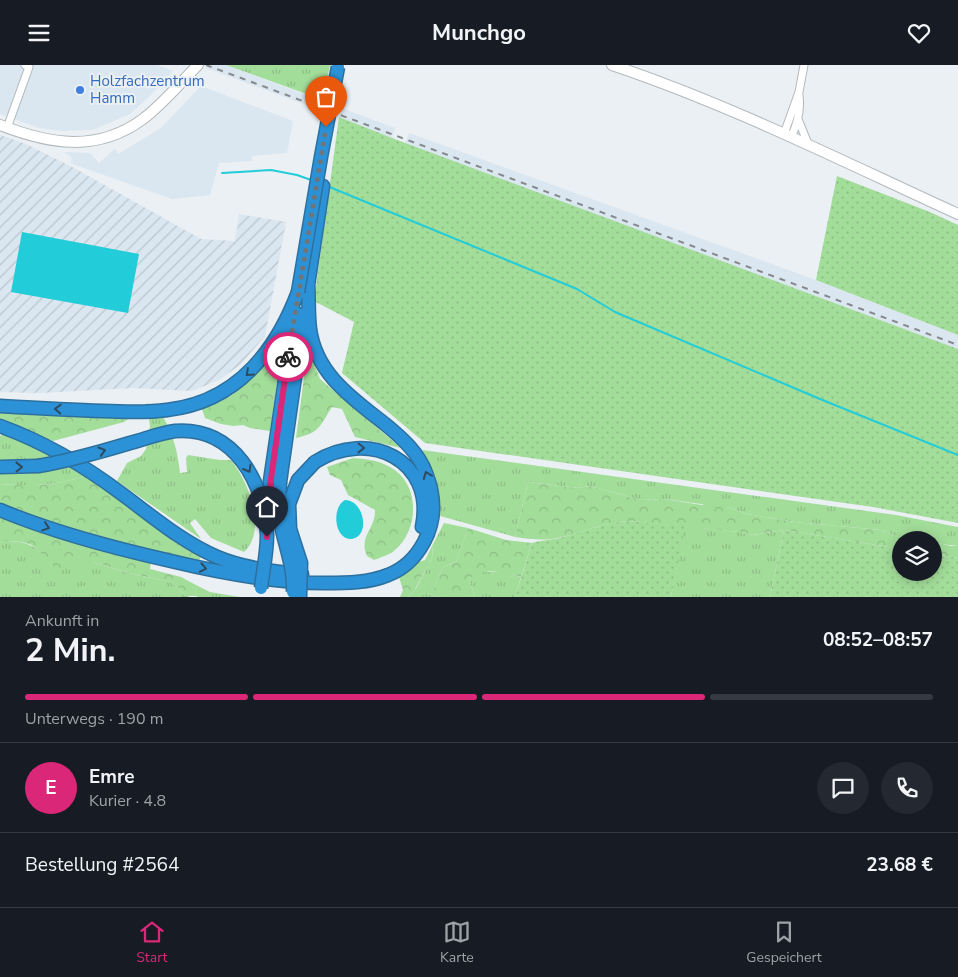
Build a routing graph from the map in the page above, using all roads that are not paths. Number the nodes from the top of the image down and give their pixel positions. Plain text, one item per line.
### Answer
1 (26, 65) edge
2 (198, 65) edge
3 (339, 65) edge
4 (346, 65) edge
5 (612, 65) edge
6 (804, 65) edge
7 (799, 92) junction
8 (798, 119) junction
9 (4, 127) edge
10 (788, 136) junction
11 (809, 146) junction
12 (958, 214) edge
13 (308, 283) junction
14 (298, 292) junction
15 (0, 406) edge
16 (0, 426) edge
17 (0, 467) edge
18 (0, 511) edge
19 (267, 537) junction
20 (337, 579) junction
21 (259, 597) edge
22 (293, 597) edge
23 (300, 597) edge

1 - 9 street
2 - 9 main road
3 - 14 highway, bridge
4 - 13 highway
5 - 10 main road
6 - 7 street
7 - 8 street
7 - 10 street
8 - 10 street
8 - 11 street
10 - 11 main road
11 - 12 main road
20 -> 13 highway
13 - 22 highway, bridge
14 -> 15 highway
14 - 19 highway, bridge
16 - 20 highway
17 -> 19 highway, bridge
18 -> 20 highway
19 - 21 highway, bridge
23 -> 20 highway, bridge

